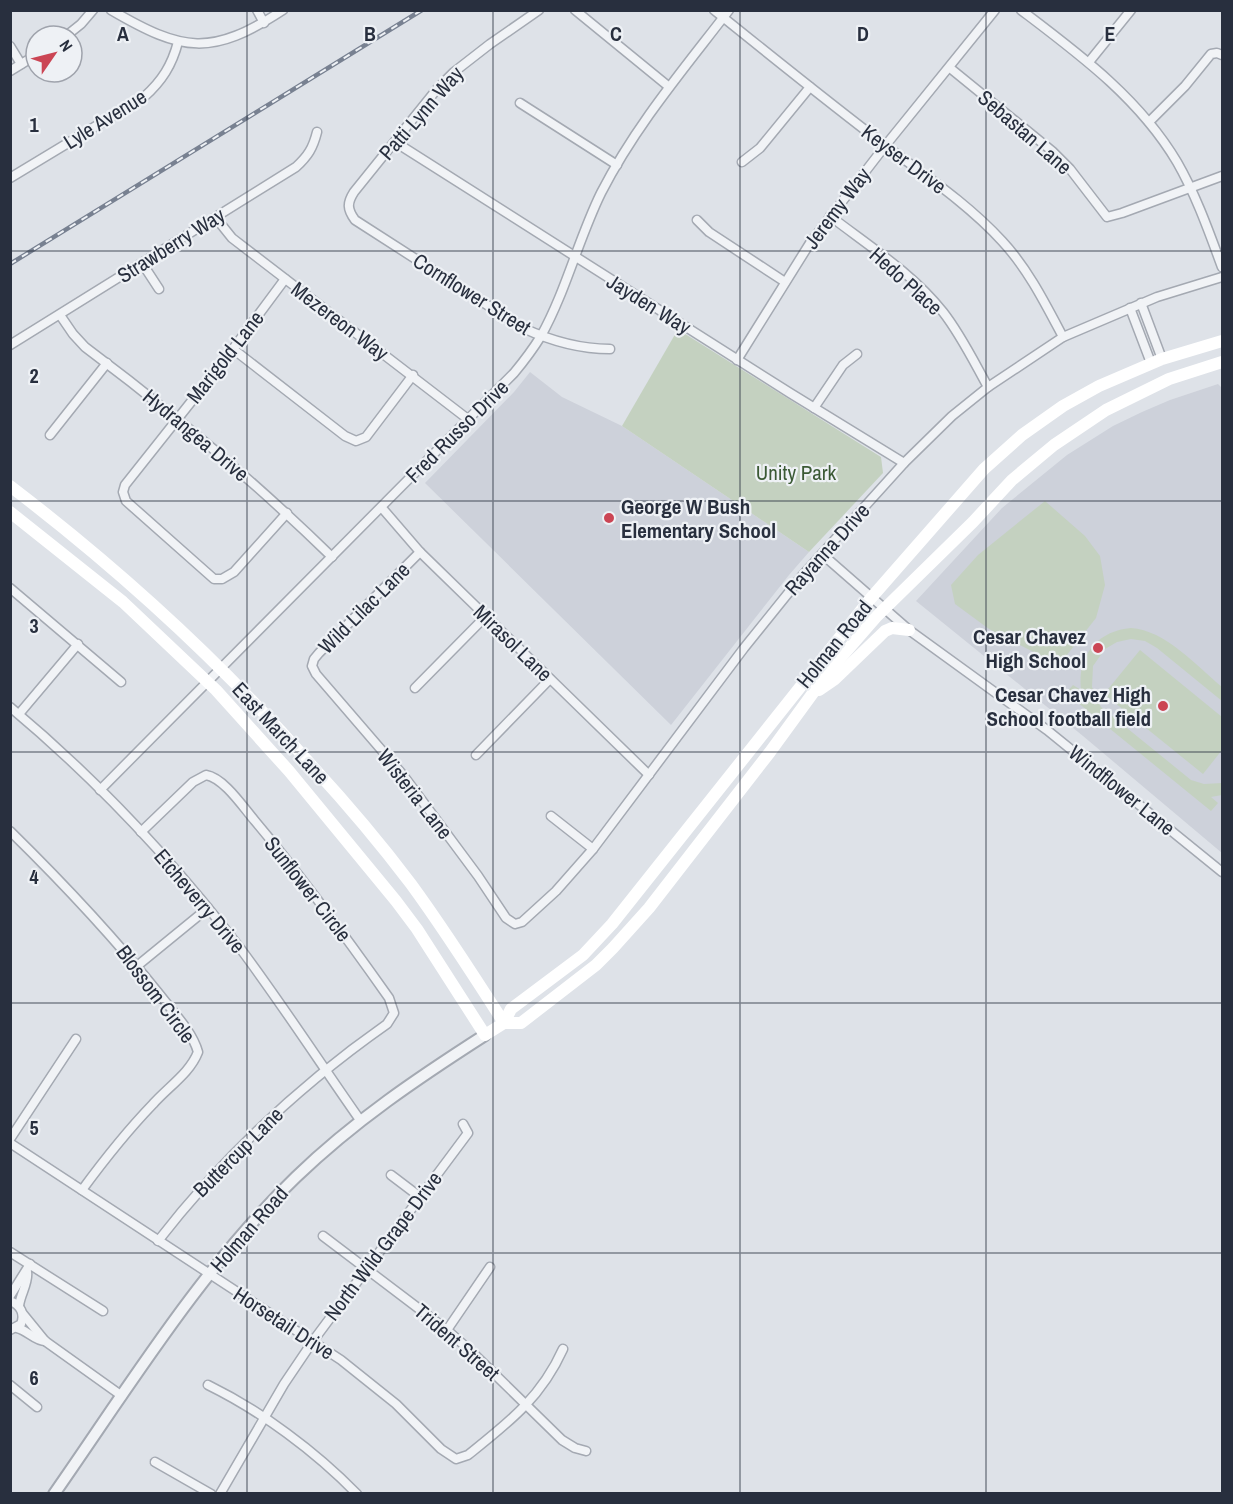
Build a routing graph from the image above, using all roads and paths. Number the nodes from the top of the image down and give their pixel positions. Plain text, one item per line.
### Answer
1 (93, 10) edge
2 (111, 10) edge
3 (256, 10) edge
4 (283, 10) edge
5 (539, 10) edge
6 (575, 10) edge
7 (714, 10) edge
8 (995, 10) edge
9 (1020, 10) edge
10 (1131, 10) edge
11 (727, 14) edge
12 (264, 23) junction
13 (81, 24) edge
14 (178, 42) junction
15 (10, 46) edge
16 (1220, 54) edge
17 (24, 62) edge
18 (1089, 62) junction
19 (21, 64) junction
20 (950, 68) junction
21 (10, 71) edge
22 (668, 86) junction
23 (810, 87) junction
24 (520, 103) dead end
25 (1149, 122) junction
26 (317, 132) dead end
27 (395, 142) junction
28 (885, 146) junction
29 (742, 162) dead end
30 (617, 165) junction
31 (1222, 176) edge
32 (10, 178) edge
33 (1190, 187) junction
34 (348, 209) joint
35 (830, 216) junction
36 (216, 218) junction
37 (697, 220) dead end
38 (575, 257) junction
39 (142, 263) junction
40 (1222, 267) edge
41 (1222, 277) edge
42 (285, 279) junction
43 (785, 282) junction
44 (159, 289) dead end
45 (1141, 303) junction
46 (1130, 308) junction
47 (60, 315) junction
48 (541, 336) junction
49 (1063, 337) junction
50 (1222, 341) edge
51 (10, 345) edge
52 (233, 349) junction
53 (610, 349) dead end
54 (857, 354) dead end
55 (737, 360) junction
56 (1156, 361) junction
57 (1222, 362) edge
58 (107, 363) junction
59 (413, 375) junction
60 (988, 387) junction
61 (814, 408) junction
62 (178, 418) junction
63 (469, 420) junction
64 (50, 435) dead end
65 (904, 463) junction
66 (10, 486) edge
67 (381, 507) junction
68 (10, 512) edge
69 (287, 513) junction
70 (420, 552) junction
71 (822, 554) junction
72 (332, 557) junction
73 (10, 588) edge
74 (871, 598) junction
75 (884, 609) junction
76 (486, 616) junction
77 (909, 630) junction
78 (78, 644) junction
79 (312, 666) joint
80 (221, 668) junction
81 (550, 679) junction
82 (208, 681) junction
83 (121, 682) dead end
84 (415, 688) dead end
85 (810, 696) junction
86 (10, 707) edge
87 (19, 714) junction
88 (476, 755) dead end
89 (649, 775) junction
90 (100, 790) junction
91 (551, 816) dead end
92 (10, 831) edge
93 (141, 832) junction
94 (593, 849) junction
95 (1222, 872) edge
96 (208, 908) junction
97 (515, 924) joint
98 (137, 966) junction
99 (504, 1023) junction
100 (485, 1035) junction
101 (76, 1038) dead end
102 (325, 1069) junction
103 (360, 1120) junction
104 (463, 1124) dead end
105 (10, 1141) edge
106 (391, 1175) dead end
107 (81, 1190) junction
108 (420, 1197) junction
109 (323, 1236) dead end
110 (158, 1241) junction
111 (10, 1252) edge
112 (28, 1267) junction
113 (490, 1267) dead end
114 (367, 1269) junction
115 (210, 1274) junction
116 (10, 1296) edge
117 (17, 1307) edge
118 (104, 1311) dead end
119 (14, 1329) edge
120 (447, 1330) junction
121 (45, 1341) junction
122 (313, 1341) junction
123 (563, 1350) dead end
124 (10, 1385) edge
125 (208, 1385) dead end
126 (122, 1396) junction
127 (527, 1406) junction
128 (37, 1407) dead end
129 (264, 1418) junction
130 (586, 1451) dead end
131 (155, 1462) dead end
132 (54, 1494) edge
133 (211, 1494) edge
134 (220, 1494) edge
135 (357, 1494) edge

1 - 13 street
2 - 14 street
3 - 12 street
4 - 12 street
5 - 27 street, Patti Lynn Way
6 - 22 street
7 - 11 street, Keyser Drive
8 - 20 street, Jeremy Way
9 - 18 street
10 - 18 street
11 - 22 street, Fred Russo Drive
11 - 23 street, Keyser Drive
12 - 14 street
14 - 32 street, Lyle Avenue
15 - 19 street
16 - 25 street
17 - 19 street
18 - 25 street
19 - 21 street
20 - 28 street, Jeremy Way
20 - 33 street, Sebastan Lane
22 - 30 street, Fred Russo Drive
23 - 28 street, Keyser Drive
23 - 29 street
24 - 30 street
25 - 33 street
26 - 36 street, Strawberry Way
27 - 34 street, Patti Lynn Way
27 - 38 street, Jayden Way
28 - 35 street, Jeremy Way
28 - 49 street, Keyser Drive
30 - 38 street, Fred Russo Drive
31 - 33 street, Sebastan Lane
33 - 40 street
34 - 48 street, Cornflower Street
35 - 43 street, Jeremy Way
35 - 60 street, Hedo Place
36 - 39 street, Strawberry Way
36 - 42 street, Mezereon Way
37 - 43 street
38 - 48 street, Fred Russo Drive
38 - 55 street, Jayden Way
39 - 44 street
39 - 47 street, Strawberry Way
41 - 45 street, Rayanna Drive
42 - 52 street, Marigold Lane
42 - 59 street, Mezereon Way
43 - 55 street, Jeremy Way
45 - 46 street, Rayanna Drive
45 - 56 street
46 - 49 street, Rayanna Drive
46 - 56 street
47 - 51 street, Strawberry Way
47 - 58 street, Hydrangea Drive
48 - 53 street, Cornflower Street
48 - 63 street, Fred Russo Drive
49 - 60 street, Rayanna Drive
50 - 56 main road, Holman Road
52 - 59 street
52 - 62 street, Marigold Lane
54 - 61 street
55 - 61 street, Jayden Way
56 - 74 main road, Holman Road
57 - 75 main road, Holman Road
58 - 62 street, Hydrangea Drive
58 - 64 street
59 - 63 street, Mezereon Way
60 - 65 street, Rayanna Drive
61 - 65 street, Jayden Way
62 - 69 street, Hydrangea Drive
62 - 69 street, Marigold Lane
63 - 67 street, Fred Russo Drive
65 - 71 street, Rayanna Drive
66 - 80 main road, East March Lane
67 - 70 street, Mirasol Lane
67 - 72 street, Fred Russo Drive
68 - 82 main road, East March Lane
69 - 72 street, Hydrangea Drive
70 - 76 street, Mirasol Lane
70 - 79 street, Wild Lilac Lane
71 - 74 street, Windflower Lane
71 - 89 street, Rayanna Drive
72 - 80 street, Fred Russo Drive
73 - 78 street
74 - 75 street, Windflower Lane
74 - 99 main road, Holman Road
75 - 77 street, Windflower Lane
75 - 85 main road, Holman Road
76 - 81 street, Mirasol Lane
76 - 84 street
77 - 85 main road
77 - 95 street, Windflower Lane
78 - 83 street
78 - 87 street
79 - 97 street, Wisteria Lane
80 - 82 street, Fred Russo Drive
80 - 99 main road, East March Lane
81 - 88 street
81 - 89 street, Mirasol Lane
82 - 90 street, Fred Russo Drive
82 - 100 main road, East March Lane
85 - 99 main road, Holman Road
86 - 87 street, Etcheverry Drive
87 - 90 street, Etcheverry Drive
89 - 94 street, Rayanna Drive
90 - 93 street, Etcheverry Drive
91 - 94 street
92 - 98 street, Blossom Circle
93 - 96 street, Etcheverry Drive
93 - 102 street, Sunflower Circle
94 - 97 street, Rayanna Drive
96 - 98 street
96 - 102 street, Etcheverry Drive
98 - 107 street, Blossom Circle
99 - 100 main road, Holman Road
100 - 103 street, Holman Road
101 - 105 street
102 - 103 street, Etcheverry Drive
102 - 110 street, Buttercup Lane
103 - 115 street, Holman Road
104 - 108 street, North Wild Grape Drive
105 - 107 street, Horsetail Drive
106 - 108 street
107 - 110 street, Horsetail Drive
108 - 114 street, North Wild Grape Drive
109 - 114 street, Trident Street
110 - 115 street, Horsetail Drive
111 - 112 street
112 - 116 street
112 - 117 street
112 - 118 street
113 - 120 street
114 - 120 street, Trident Street
114 - 122 street, North Wild Grape Drive
115 - 122 street, Horsetail Drive
115 - 126 street, Holman Road
117 - 119 street
117 - 121 street
119 - 121 street
120 - 127 street, Trident Street
121 - 126 street
122 - 127 street, Horsetail Drive
122 - 129 street, North Wild Grape Drive
123 - 127 street
124 - 128 street
125 - 129 street
126 - 132 street, Holman Road
127 - 130 street, Trident Street
129 - 134 street, North Wild Grape Drive
129 - 135 street
131 - 133 street

